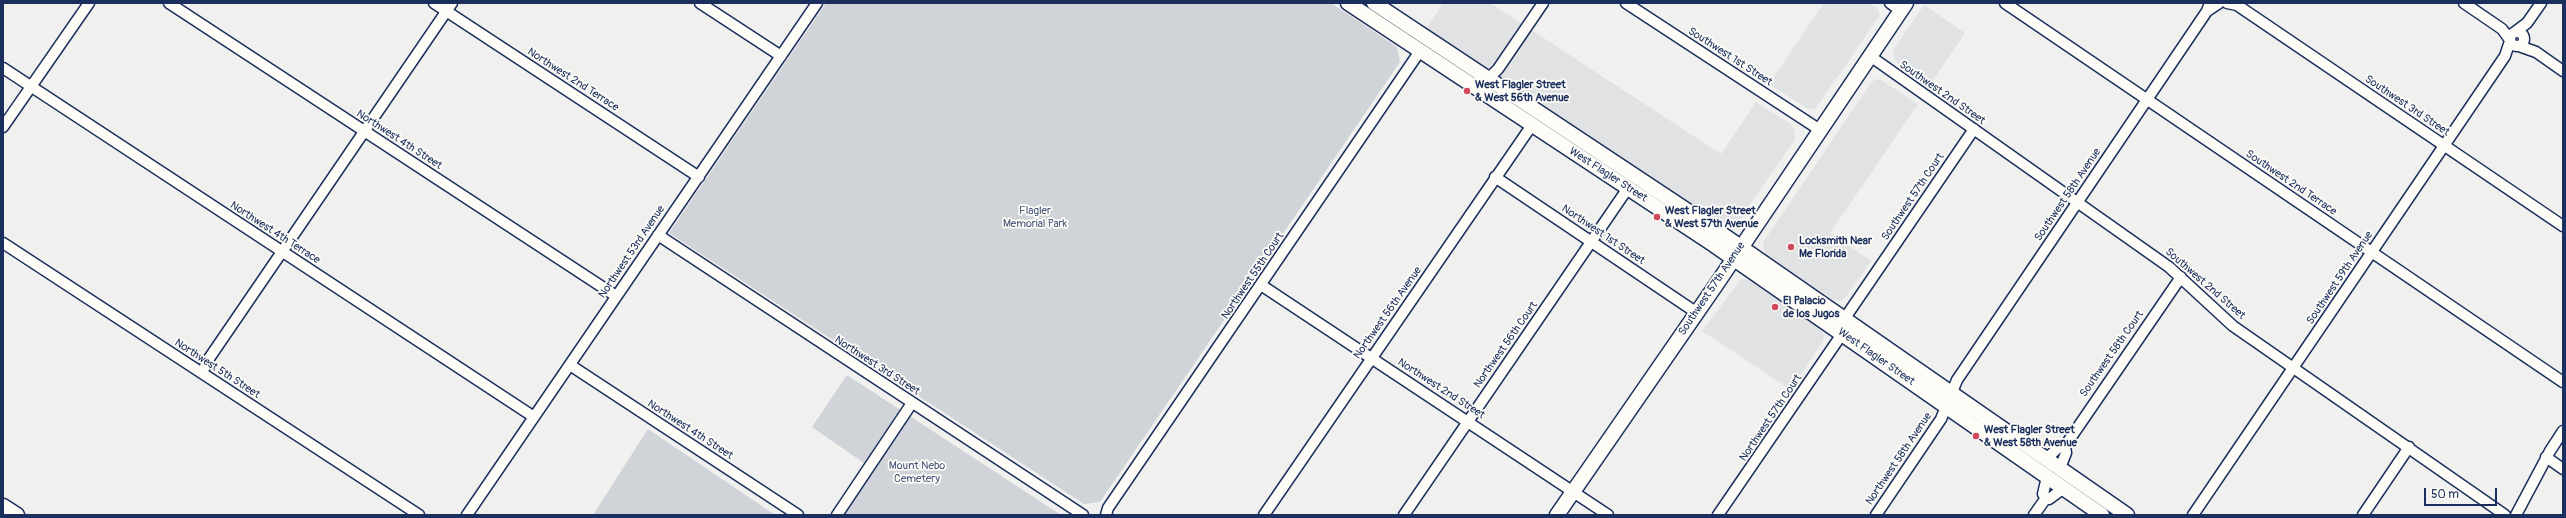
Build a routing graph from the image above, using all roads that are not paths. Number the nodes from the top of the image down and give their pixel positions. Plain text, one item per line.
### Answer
1 (88, 3) edge
2 (169, 3) edge
3 (434, 3) edge
4 (700, 3) edge
5 (817, 3) edge
6 (1348, 3) edge
7 (1374, 3) edge
8 (1544, 3) edge
9 (1626, 3) edge
10 (2005, 3) edge
11 (2219, 3) edge
12 (2464, 3) edge
13 (2541, 3) edge
14 (2234, 4) edge
15 (1899, 6) edge
16 (450, 7) edge
17 (2208, 7) edge
18 (2517, 39) junction
19 (1420, 51) junction
20 (781, 56) junction
21 (1870, 56) junction
22 (3, 68) edge
23 (2563, 70) edge
24 (1460, 77) junction
25 (1488, 79) junction
26 (31, 87) junction
27 (2147, 100) junction
28 (1532, 124) junction
29 (3, 127) edge
30 (1561, 127) junction
31 (1974, 129) junction
32 (1820, 130) junction
33 (365, 131) junction
34 (2444, 145) junction
35 (699, 177) junction
36 (1495, 177) junction
37 (1628, 188) junction
38 (2077, 202) junction
39 (2563, 226) edge
40 (658, 235) junction
41 (1592, 242) junction
42 (3, 243) edge
43 (282, 251) junction
44 (1737, 252) junction
45 (2372, 252) junction
46 (2181, 277) junction
47 (1261, 285) junction
48 (616, 296) junction
49 (1697, 313) junction
50 (1845, 318) junction
51 (1842, 334) junction
52 (1371, 358) junction
53 (570, 365) junction
54 (2294, 367) junction
55 (202, 374) junction
56 (2563, 382) edge
57 (1952, 393) junction
58 (912, 403) junction
59 (1947, 407) junction
60 (534, 418) junction
61 (1468, 421) junction
62 (2563, 431) edge
63 (2064, 446) junction
64 (2409, 447) junction
65 (2546, 457) junction
66 (2046, 459) junction
67 (2060, 468) junction
68 (2563, 469) edge
69 (2047, 477) junction
70 (2064, 488) junction
71 (1573, 491) junction
72 (2046, 498) junction
73 (3, 506) edge
74 (17, 515) edge
75 (419, 515) edge
76 (467, 515) edge
77 (798, 515) edge
78 (837, 515) edge
79 (1083, 515) edge
80 (1106, 515) edge
81 (1264, 515) edge
82 (1404, 515) edge
83 (1557, 515) edge
84 (1608, 515) edge
85 (1718, 515) edge
86 (1876, 515) edge
87 (2034, 515) edge
88 (2102, 515) edge
89 (2127, 515) edge
90 (2193, 515) edge
91 (2363, 515) edge
92 (2505, 515) edge
93 (2516, 515) edge

1 - 26 street
2 - 33 street, Northwest 4th Street
3 - 16 street, Northwest 2nd Terrace
4 - 20 street
5 - 20 street, Northwest 53rd Avenue
6 - 19 main road, West Flagler Street
7 - 25 main road, West Flagler Street
8 - 25 street
9 - 32 street, Southwest 1st Street
10 - 27 street, Southwest 2nd Terrace
11 - 17 street, Southwest 58th Avenue
12 - 18 street
13 - 18 street, Southwest 59th Avenue
14 - 34 street, Southwest 3rd Street
15 - 21 main road, Southwest 57th Avenue
16 - 33 street
16 - 35 street, Northwest 2nd Terrace
17 - 27 street, Southwest 58th Avenue
18 - 23 street
18 - 34 street, Southwest 59th Avenue
19 - 24 main road, West Flagler Street
19 - 47 street, Northwest 55th Court
20 - 35 street, Northwest 53rd Avenue
21 - 31 street, Southwest 2nd Street
21 - 32 main road, Southwest 57th Avenue
22 - 26 street, Northwest 4th Terrace
24 - 25 main road
24 - 28 main road, West Flagler Street
25 - 30 main road, West Flagler Street
26 - 29 street
26 - 43 street, Northwest 4th Terrace
27 - 38 street, Southwest 58th Avenue
27 - 45 street, Southwest 2nd Terrace
28 - 30 main road
28 - 36 street, Northwest 56th Avenue
28 - 37 main road, West Flagler Street
30 - 44 main road, West Flagler Street
31 - 38 street, Southwest 2nd Street
31 - 50 street, Southwest 57th Court
32 - 44 main road, Southwest 57th Avenue
33 - 43 street
33 - 48 street, Northwest 4th Street
34 - 39 street, Southwest 3rd Street
34 - 45 street, Southwest 59th Avenue
35 - 40 street, Northwest 53rd Avenue
36 - 41 street, Northwest 1st Street
36 - 52 street, Northwest 56th Avenue
37 - 41 street, Northwest 56th Court
37 - 44 main road, West Flagler Street
38 - 46 street, Southwest 2nd Street
38 - 57 street, Southwest 58th Avenue
40 - 48 street, Northwest 53rd Avenue
40 - 58 street, Northwest 3rd Street
41 - 49 street, Northwest 1st Street
41 - 61 street, Northwest 56th Court
42 - 55 street, Northwest 5th Street
43 - 55 street
43 - 60 street, Northwest 4th Terrace
44 - 49 main road, Southwest 57th Avenue
44 - 50 main road, West Flagler Street
44 - 51 main road, West Flagler Street
45 - 54 street, Southwest 59th Avenue
45 - 56 street, Southwest 2nd Terrace
46 - 54 street, Southwest 2nd Street
46 - 63 street, Southwest 58th Court
47 - 52 street, Northwest 2nd Street
47 - 80 street, Northwest 55th Court
48 - 53 street, Northwest 53rd Avenue
49 - 71 main road, Southwest 57th Avenue
50 - 57 main road, West Flagler Street
51 - 59 main road, West Flagler Street
51 - 85 street, Northwest 57th Court
52 - 61 street, Northwest 2nd Street
52 - 81 street, Northwest 56th Avenue
53 - 60 street, Northwest 53rd Avenue
53 - 77 street, Northwest 4th Street
54 - 64 street, Southwest 2nd Street
54 - 90 street, Southwest 59th Avenue
55 - 75 street, Northwest 5th Street
57 - 59 street, Northwest 58th Avenue
57 - 66 main road, West Flagler Street
58 - 78 street
58 - 79 street, Northwest 3rd Street
59 - 69 main road, West Flagler Street
59 - 86 street, Northwest 58th Avenue
60 - 76 street, Northwest 53rd Avenue
61 - 71 street, Northwest 2nd Street
61 - 82 street, Northwest 56th Court
62 - 65 street
63 - 66 street, Southwest 58th Court
63 - 67 street, Southwest 58th Court
64 - 91 street
64 - 92 street, Southwest 2nd Street
65 - 68 street
65 - 93 street
66 - 67 main road, West Flagler Street
67 - 89 main road, West Flagler Street
69 - 70 main road, West Flagler Street
69 - 72 street
70 - 72 street
70 - 88 main road, West Flagler Street
71 - 83 main road, Southwest 57th Avenue
71 - 84 street, Northwest 2nd Street
72 - 87 street
73 - 74 main road

